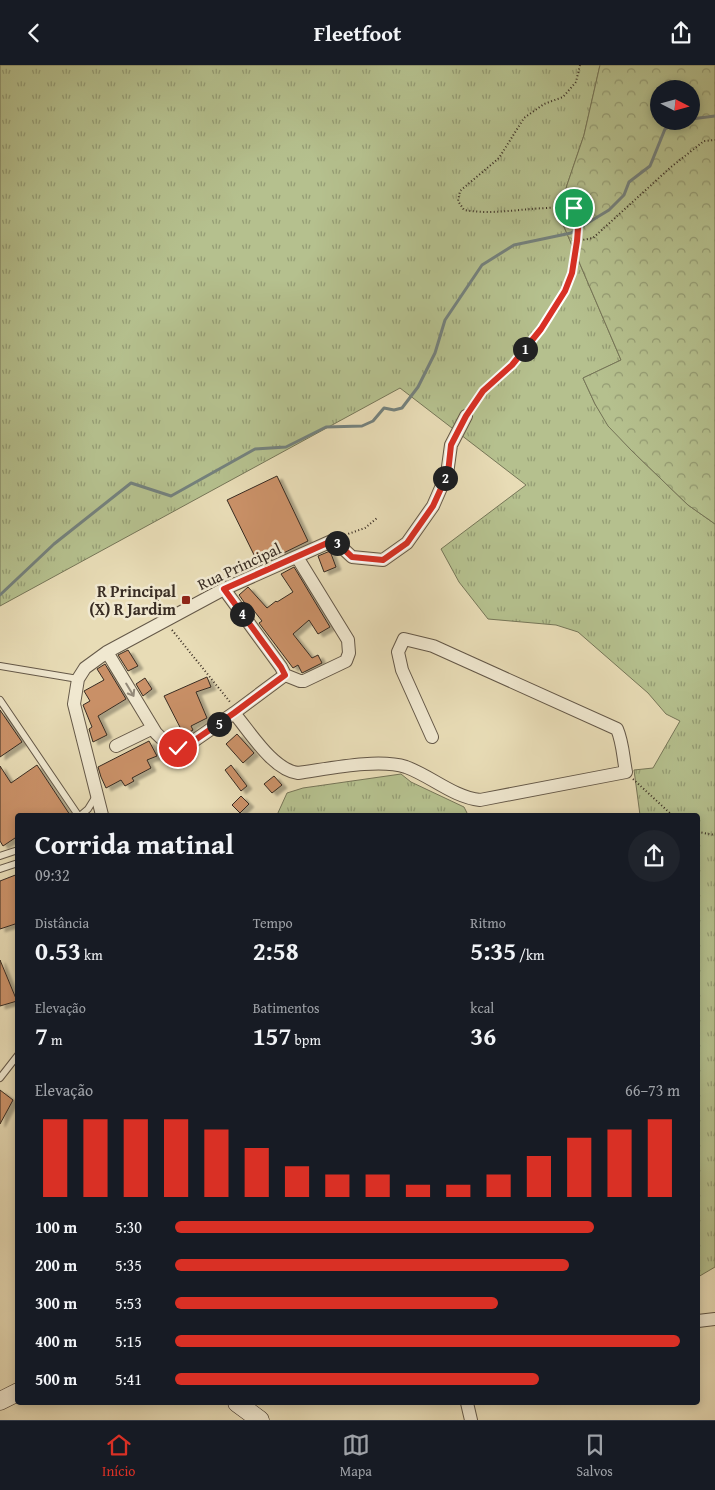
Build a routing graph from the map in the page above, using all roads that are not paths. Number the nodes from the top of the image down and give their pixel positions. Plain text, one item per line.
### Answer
1 (466, 416) road end
2 (297, 557) junction
3 (224, 589) junction
4 (107, 652) junction
5 (0, 666) edge
6 (285, 675) junction
7 (78, 679) junction
8 (0, 700) edge
9 (234, 713) junction
10 (152, 728) junction
11 (432, 737) dead end
12 (116, 746) dead end
13 (96, 795) junction
14 (78, 813) edge
15 (82, 813) edge
16 (101, 813) edge
17 (15, 851) edge
18 (0, 856) edge
19 (15, 864) edge
20 (0, 869) edge
21 (15, 1059) edge
22 (0, 1078) edge
23 (715, 1319) edge
24 (700, 1321) edge
25 (15, 1394) edge
26 (0, 1401) edge
27 (240, 1405) edge
28 (467, 1405) edge
29 (260, 1420) edge
30 (471, 1420) edge

1 - 2 street, Rua Principal
2 - 3 street, Rua Principal
2 - 6 street
3 - 4 street, Rua Principal
3 - 6 street
4 - 7 street, Rua Principal
4 -> 10 street
5 - 7 lane
6 - 9 street
7 - 13 street
8 - 14 lane
9 - 10 street
9 - 11 street
10 - 12 street
13 - 15 lane
13 - 16 street
17 - 18 lane
19 - 20 lane
21 - 22 lane
23 - 24 street
25 - 26 main road
27 - 29 main road
28 - 30 street

